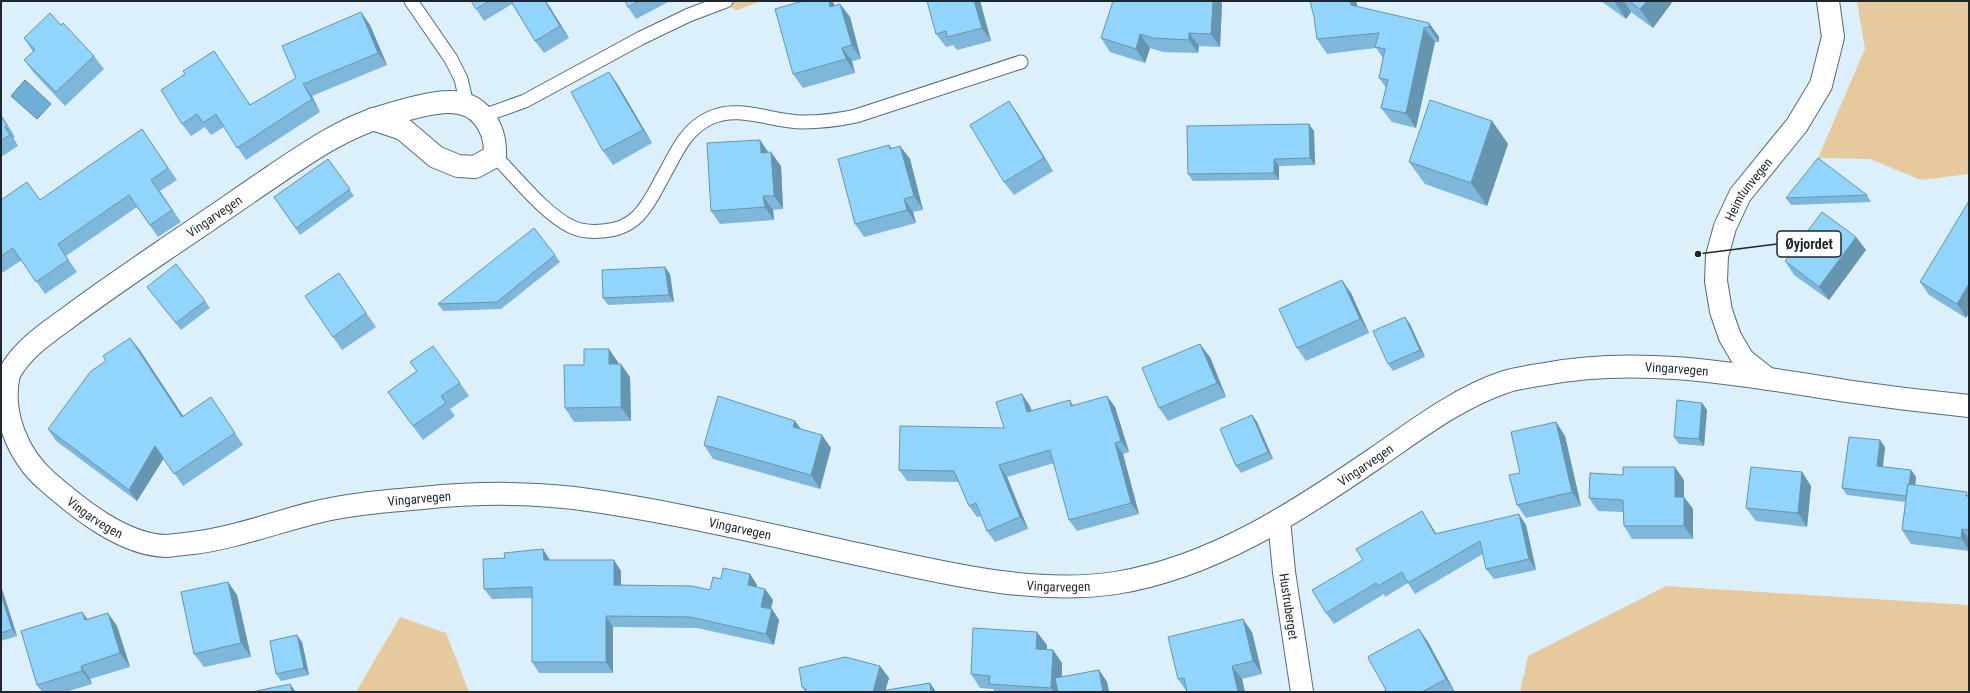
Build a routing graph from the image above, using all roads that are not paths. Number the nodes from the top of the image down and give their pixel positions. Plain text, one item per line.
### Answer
1 (411, 1) edge
2 (726, 1) edge
3 (1828, 1) edge
4 (1021, 62) dead end
5 (475, 110) junction
6 (373, 119) junction
7 (495, 156) junction
8 (1768, 379) junction
9 (1969, 406) edge
10 (1279, 520) junction
11 (1302, 692) edge

1 - 5 lane
2 - 5 lane
3 - 8 street, Heimtunvegen
4 - 7 lane
5 - 6 street, Vingarvegen
5 - 7 street
6 - 7 street
6 - 10 street, Vingarvegen
8 - 9 street, Vingarvegen
8 - 10 street, Vingarvegen
10 - 11 street, Hustruberget

